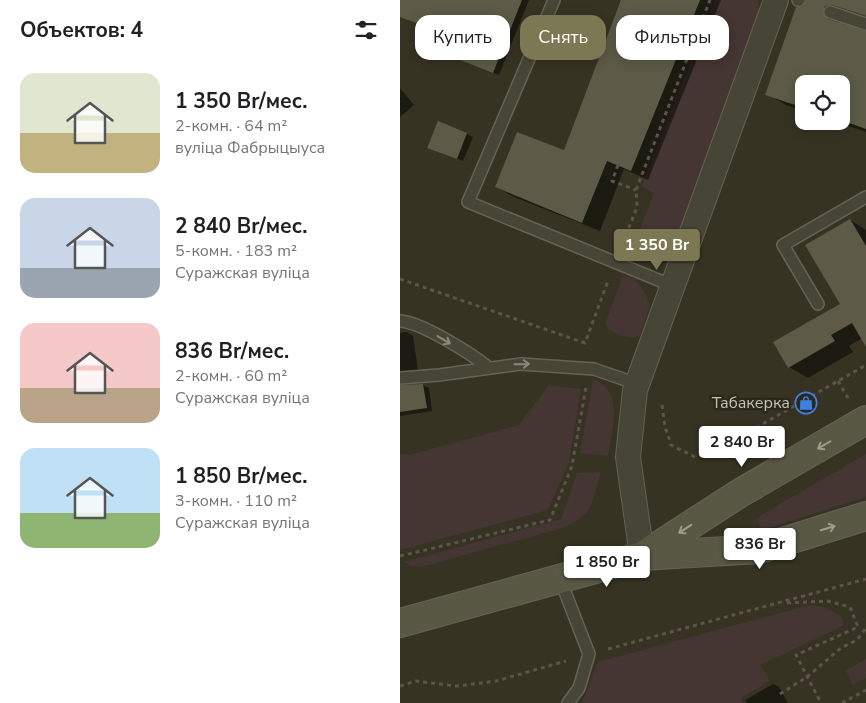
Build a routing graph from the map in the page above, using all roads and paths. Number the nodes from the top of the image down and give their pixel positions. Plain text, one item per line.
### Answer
1 (554, 0) edge
2 (710, 0) edge
3 (776, 0) edge
4 (830, 12) dead end
5 (866, 24) edge
6 (618, 165) dead end
7 (636, 190) junction
8 (866, 197) edge
9 (615, 262) junction
10 (400, 279) edge
11 (673, 286) junction
12 (818, 304) dead end
13 (400, 321) edge
14 (866, 366) edge
15 (488, 368) junction
16 (400, 378) edge
17 (637, 384) junction
18 (579, 385) dead end
19 (866, 420) edge
20 (671, 445) dead end
21 (866, 516) edge
22 (400, 556) edge
23 (642, 556) junction
24 (560, 580) junction
25 (865, 580) edge
26 (866, 586) edge
27 (778, 604) junction
28 (400, 623) edge
29 (866, 628) edge
30 (589, 654) junction
31 (807, 677) junction
32 (400, 686) edge
33 (866, 690) edge
34 (780, 694) dead end
35 (568, 703) edge
36 (821, 703) edge
37 (842, 703) edge

1 - 9 lane
2 - 7 path
3 - 11 street
4 - 5 lane
6 - 7 path
7 - 9 path
8 - 12 lane
9 - 10 path
9 - 11 lane
11 - 17 street
13 -> 15 lane
14 - 20 path
15 - 16 lane
15 -> 17 lane
17 - 23 street
18 - 22 path
19 -> 23 main road
23 -> 21 main road
23 - 24 main road
24 - 28 main road
24 - 30 lane
25 - 26 path
25 - 27 path
27 - 30 path
27 - 31 path
29 - 31 path
30 - 32 path
30 - 35 lane
31 - 34 path
31 - 36 path
33 - 37 path

